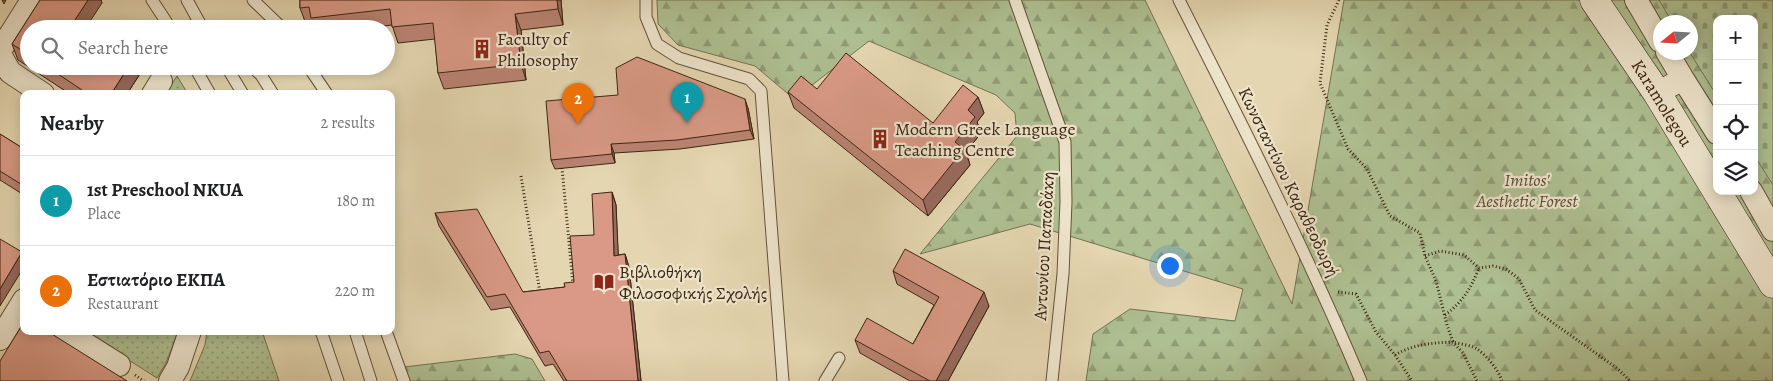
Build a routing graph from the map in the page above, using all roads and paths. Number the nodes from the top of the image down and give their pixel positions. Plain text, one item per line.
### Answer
1 (32, 0) edge
2 (152, 0) edge
3 (187, 0) edge
4 (253, 0) edge
5 (646, 0) edge
6 (1015, 0) edge
7 (1179, 0) edge
8 (1339, 0) edge
9 (1594, 0) edge
10 (1636, 0) edge
11 (165, 20) edge
12 (197, 20) edge
13 (274, 20) edge
14 (1653, 29) edge
15 (0, 52) edge
16 (1672, 60) edge
17 (199, 75) edge
18 (231, 75) edge
19 (261, 75) edge
20 (314, 75) edge
21 (1683, 79) junction
22 (37, 90) edge
23 (208, 90) edge
24 (240, 90) edge
25 (270, 90) edge
26 (324, 90) edge
27 (1657, 93) junction
28 (1713, 127) edge
29 (562, 168) edge
30 (521, 176) dead end
31 (1753, 195) edge
32 (1773, 230) edge
33 (1425, 256) junction
34 (1479, 268) junction
35 (1773, 284) edge
36 (573, 286) edge
37 (540, 293) edge
38 (1325, 298) junction
39 (20, 308) edge
40 (1445, 315) junction
41 (71, 335) edge
42 (189, 335) edge
43 (322, 335) edge
44 (356, 335) edge
45 (387, 335) edge
46 (0, 339) edge
47 (1453, 342) junction
48 (1395, 354) junction
49 (839, 358) dead end
50 (119, 366) dead end
51 (170, 381) edge
52 (338, 381) edge
53 (371, 381) edge
54 (404, 381) edge
55 (783, 381) edge
56 (825, 381) edge
57 (1052, 381) edge
58 (1361, 381) edge
59 (1412, 381) edge
60 (1478, 381) edge
61 (1502, 381) edge
62 (1630, 381) edge

1 - 15 street
2 - 11 lane
3 - 12 lane
4 - 13 lane
5 - 55 lane
6 - 57 lane, Αντωνίου Παπαδάκη
7 - 38 lane, Κωνσταντίνου Καραθεοδωρή
8 - 33 path
9 - 27 main road, Karamolegou
10 - 14 street
15 - 22 street
16 - 21 street
17 - 23 lane
18 - 24 lane
19 - 25 lane
20 - 26 lane
21 - 27 street
21 - 28 street
27 - 35 main road, Karamolegou
29 - 36 path
30 - 37 path
31 - 32 street
33 - 34 path
33 - 40 path
34 - 40 path
34 - 62 path
38 - 48 path
38 - 58 lane, Κωνσταντίνου Καραθεοδωρή
39 - 46 street
40 - 47 path
41 - 50 street
42 - 51 street
43 - 52 lane
44 - 53 lane
45 - 54 lane
47 - 48 path
47 - 60 path
47 - 61 path
48 - 59 path
49 - 56 lane

